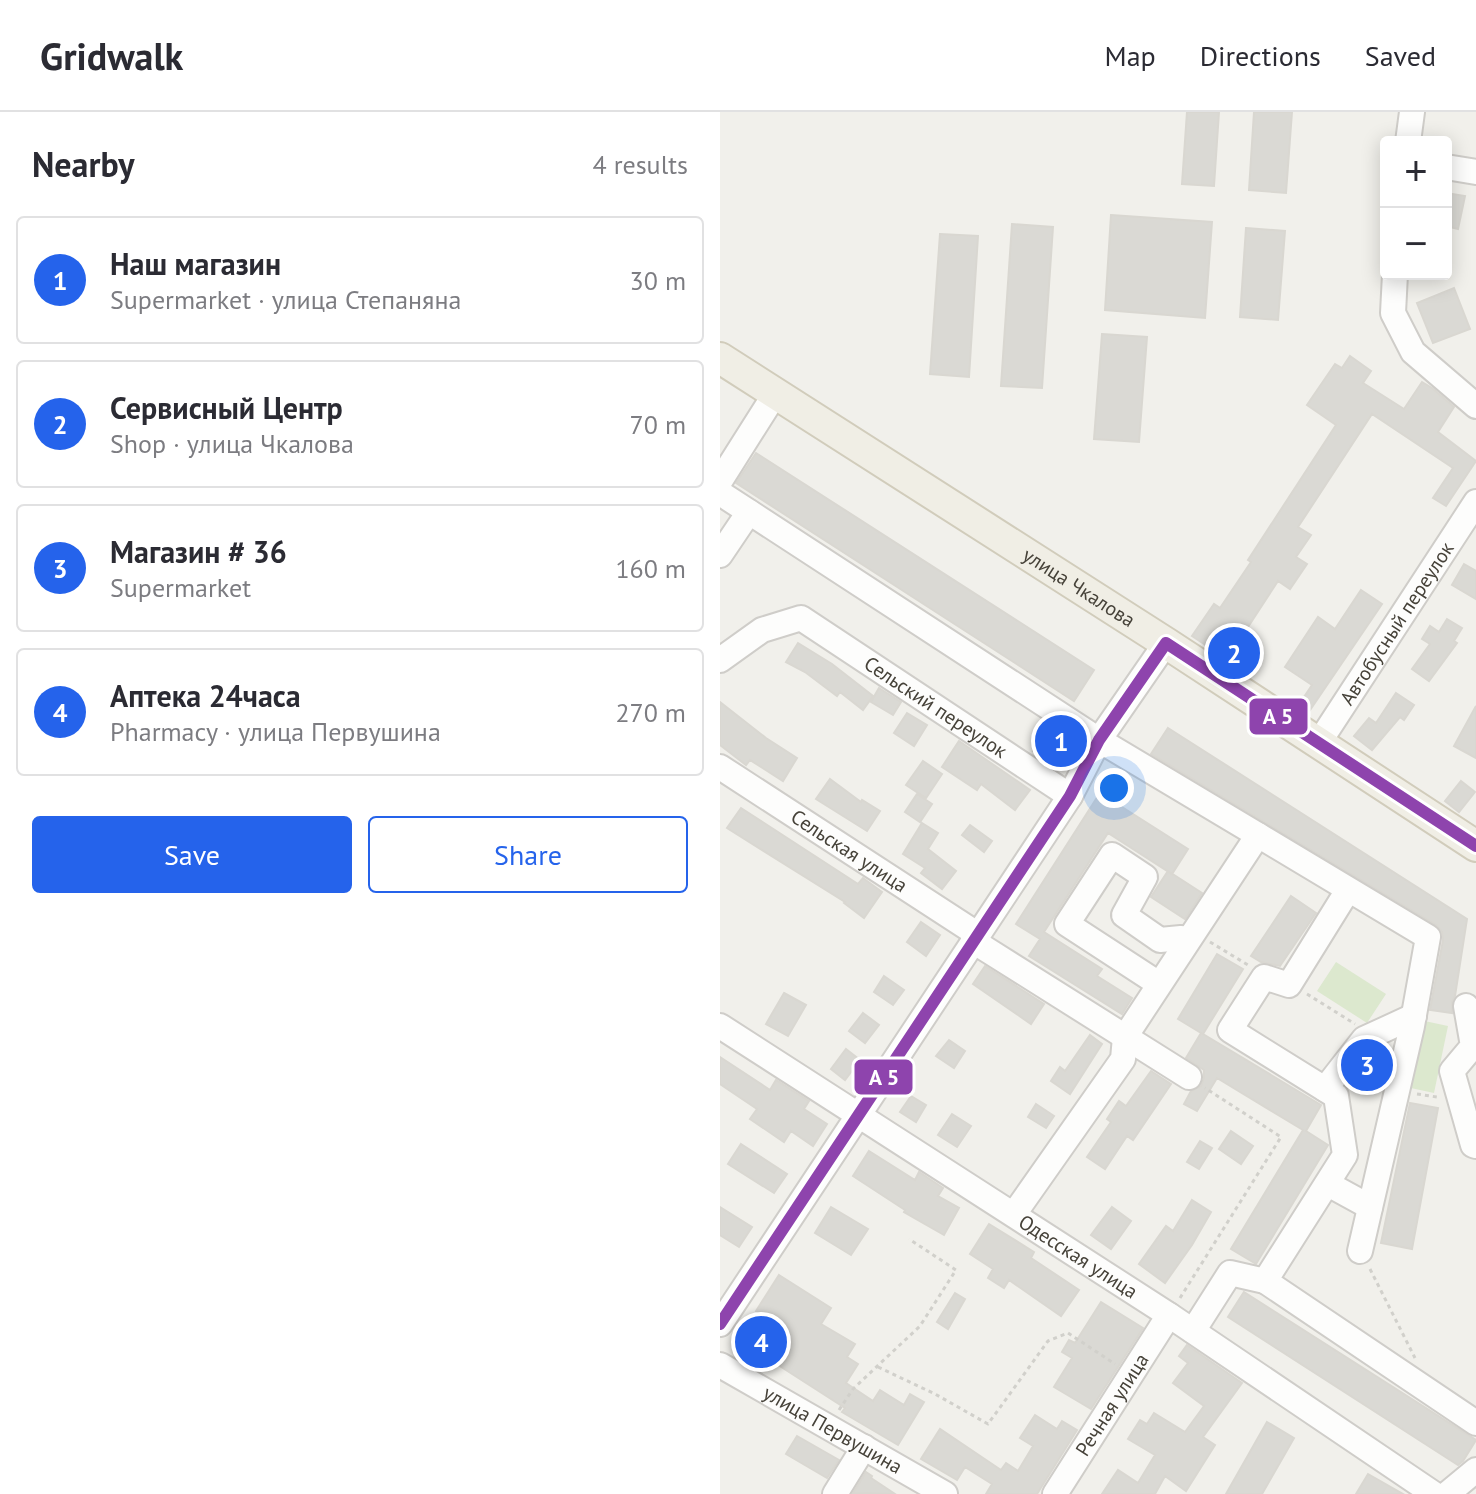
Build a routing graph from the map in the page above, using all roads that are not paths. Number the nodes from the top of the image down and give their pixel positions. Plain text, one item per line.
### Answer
1 (1412, 112) edge
2 (1409, 136) edge
3 (1452, 168) edge
4 (1476, 172) edge
5 (1395, 280) edge
6 (720, 358) edge
7 (775, 394) junction
8 (1476, 406) edge
9 (720, 481) edge
10 (720, 493) edge
11 (1476, 502) edge
12 (749, 512) junction
13 (720, 555) edge
14 (1166, 643) junction
15 (720, 660) edge
16 (1099, 740) junction
17 (1318, 744) junction
18 (720, 767) edge
19 (1070, 796) junction
20 (1258, 835) junction
21 (1476, 846) edge
22 (1348, 890) junction
23 (975, 937) junction
24 (1190, 937) junction
25 (1159, 984) junction
26 (1466, 1006) dead end
27 (1414, 1016) junction
28 (720, 1026) edge
29 (1125, 1037) junction
30 (1189, 1077) road end
31 (1325, 1089) junction
32 (859, 1116) junction
33 (1476, 1146) edge
34 (1345, 1155) junction
35 (1380, 1171) junction
36 (1328, 1184) junction
37 (1370, 1207) junction
38 (1014, 1214) junction
39 (1360, 1251) road end
40 (1265, 1281) junction
41 (1169, 1315) junction
42 (720, 1324) edge
43 (1193, 1331) junction
44 (720, 1365) edge
45 (1476, 1423) edge
46 (864, 1447) junction
47 (1476, 1470) edge
48 (835, 1494) edge
49 (945, 1494) edge
50 (1055, 1494) edge
51 (1434, 1494) edge
52 (1447, 1494) edge

1 - 2 street
3 - 4 street
5 - 8 street
6 - 7 main road, улица Чкалова
7 - 9 street
7 - 14 main road, улица Чкалова
10 - 12 street
11 - 17 street, Автобусный переулок
12 - 13 street
12 - 16 street
14 - 16 street
14 - 17 main road, улица Чкалова
15 - 19 street, Сельский переулок
16 - 19 street
16 - 20 street
17 - 21 main road, улица Чкалова
18 - 23 street, Сельская улица
19 - 23 street
20 - 22 street
20 - 24 street
22 - 27 street
22 - 31 street
23 - 29 street, Сельская улица
23 - 32 street
24 - 25 street
24 - 25 street
25 - 29 street
26 - 33 street
27 - 31 street
27 - 35 street
28 - 32 street, Одесская улица
29 - 30 street, Сельская улица
29 - 38 street
31 - 34 street
32 - 38 street, Одесская улица
32 - 42 street
34 - 35 street
34 - 36 street
35 - 37 street
36 - 37 street
36 - 40 street
37 - 39 street
38 - 41 street, Одесская улица
40 - 43 street
40 - 45 street
41 - 43 street, Одесская улица
41 - 50 street, Речная улица
43 - 51 street, Одесская улица
44 - 46 street, улица Первушина
46 - 48 street
46 - 49 street, улица Первушина
47 - 52 street

